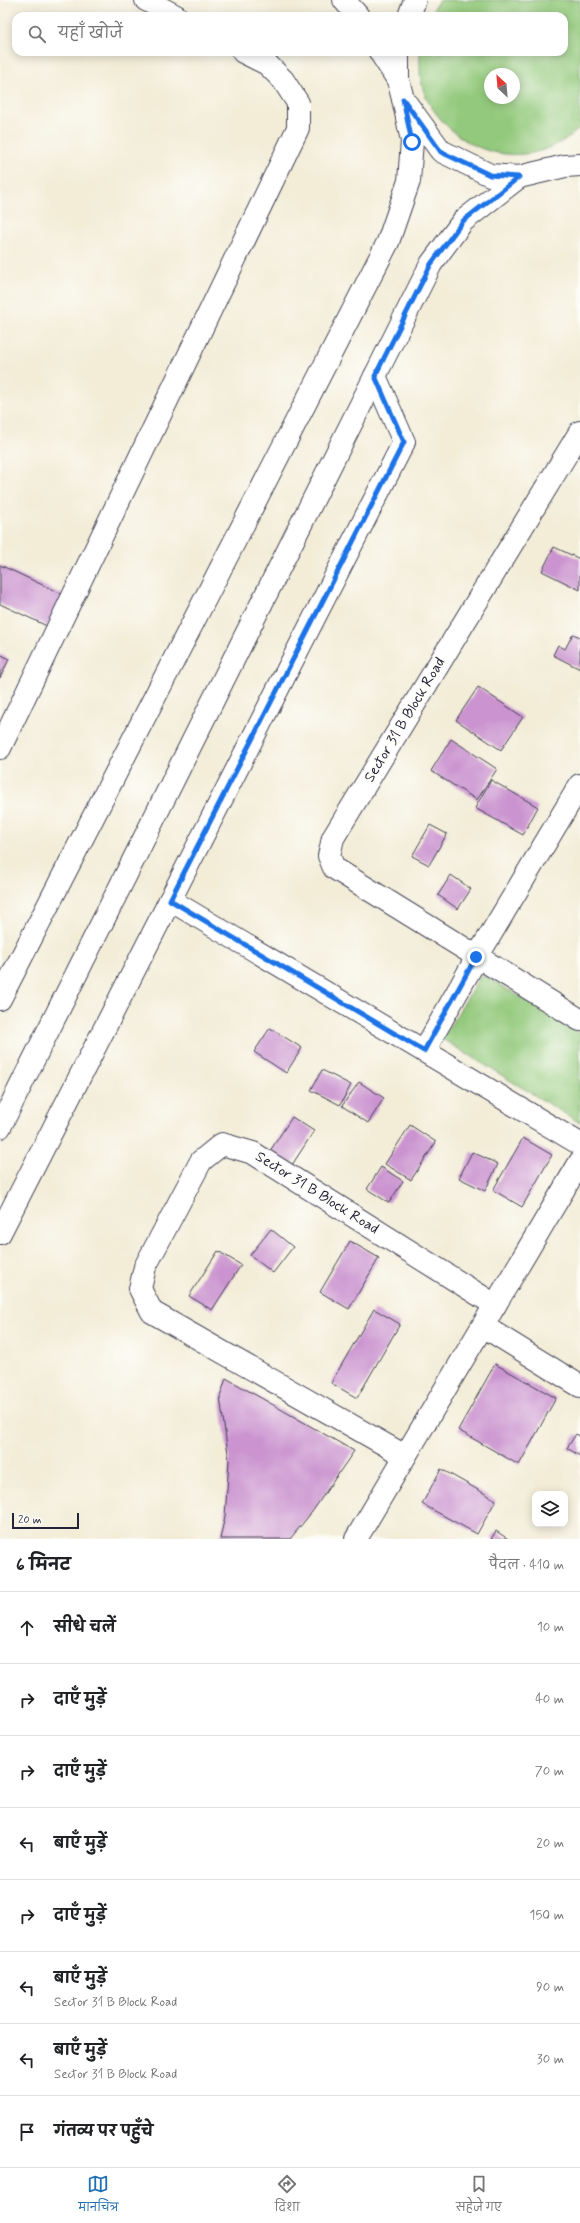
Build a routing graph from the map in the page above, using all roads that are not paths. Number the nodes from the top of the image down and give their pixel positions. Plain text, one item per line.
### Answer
1 (146, 0) edge
2 (344, 0) edge
3 (415, 0) edge
4 (168, 12) edge
5 (354, 12) edge
6 (410, 12) edge
7 (251, 56) edge
8 (382, 56) edge
9 (398, 56) edge
10 (401, 90) junction
11 (575, 162) edge
12 (519, 177) junction
13 (375, 376) junction
14 (580, 432) edge
15 (0, 748) edge
16 (580, 785) edge
17 (170, 900) junction
18 (476, 957) junction
19 (0, 999) edge
20 (580, 1020) edge
21 (424, 1051) junction
22 (0, 1127) edge
23 (580, 1144) edge
24 (580, 1162) edge
25 (0, 1233) edge
26 (495, 1305) junction
27 (482, 1326) junction
28 (580, 1386) edge
29 (405, 1456) junction
30 (356, 1539) edge

1 - 4 street
2 - 5 street
3 - 6 street
7 - 15 street
8 - 10 street
9 - 10 street
10 - 12 street
10 - 19 street
11 - 12 street
12 - 13 street
13 - 17 street
13 - 22 street
14 - 18 street, Sector 31 B Block Road
16 - 18 street
17 - 21 street
17 - 25 street
18 - 20 street, Sector 31 B Block Road
18 - 21 street
21 - 23 street
24 - 26 street
26 - 27 street
26 - 29 street, Sector 31 B Block Road
27 - 28 street
27 - 29 street
29 - 30 street

